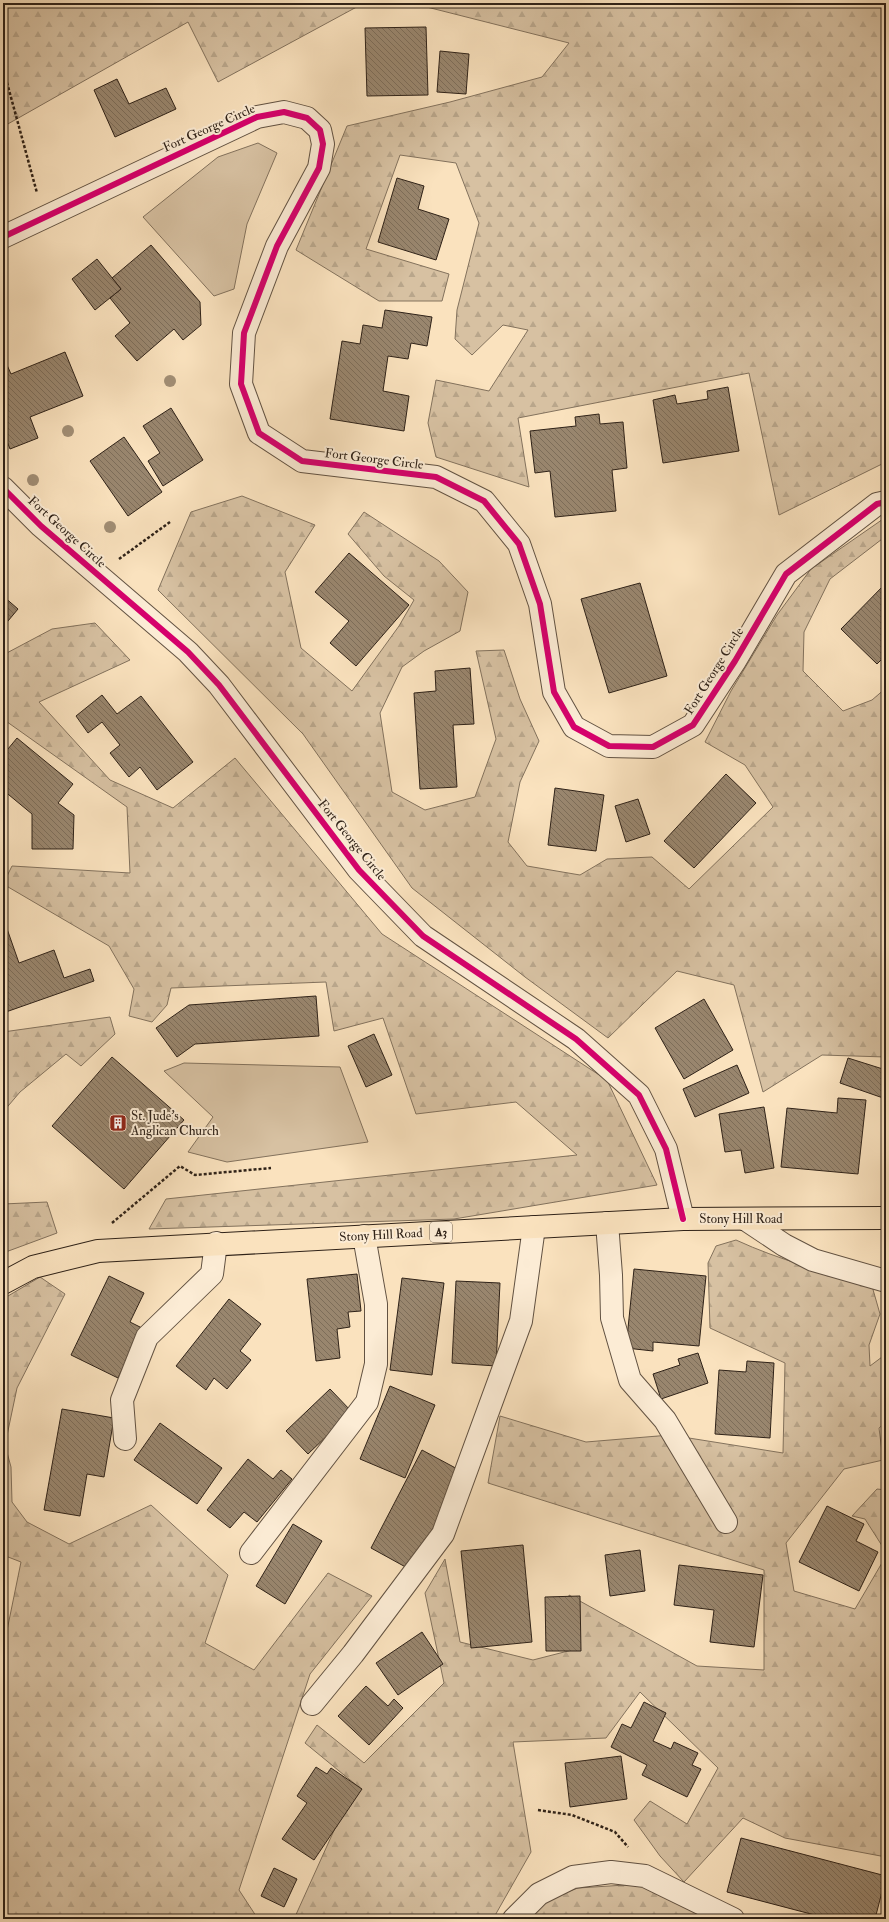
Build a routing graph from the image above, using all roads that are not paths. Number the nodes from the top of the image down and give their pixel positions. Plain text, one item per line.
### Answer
1 (3, 237) edge
2 (3, 488) edge
3 (886, 502) edge
4 (886, 1218) edge
5 (683, 1219) junction
6 (745, 1219) junction
7 (607, 1223) junction
8 (534, 1226) junction
9 (364, 1236) junction
10 (216, 1243) junction
11 (886, 1281) edge
12 (3, 1283) edge
13 (125, 1439) dead end
14 (726, 1522) dead end
15 (251, 1553) dead end
16 (312, 1704) dead end
17 (514, 1919) edge
18 (733, 1919) edge

1 - 3 street, Fort George Circle
2 - 5 street, Fort George Circle
4 - 6 main road, Stony Hill Road / A3
5 - 6 main road, Stony Hill Road / A3
5 - 7 main road, Stony Hill Road / A3
6 - 11 street
7 - 8 main road, Stony Hill Road / A3
7 - 14 street
8 - 9 main road, Stony Hill Road / A3
8 - 16 street
9 - 10 main road, Stony Hill Road / A3
9 - 15 street
10 - 12 main road, Stony Hill Road / A3
10 - 13 street
17 - 18 street

